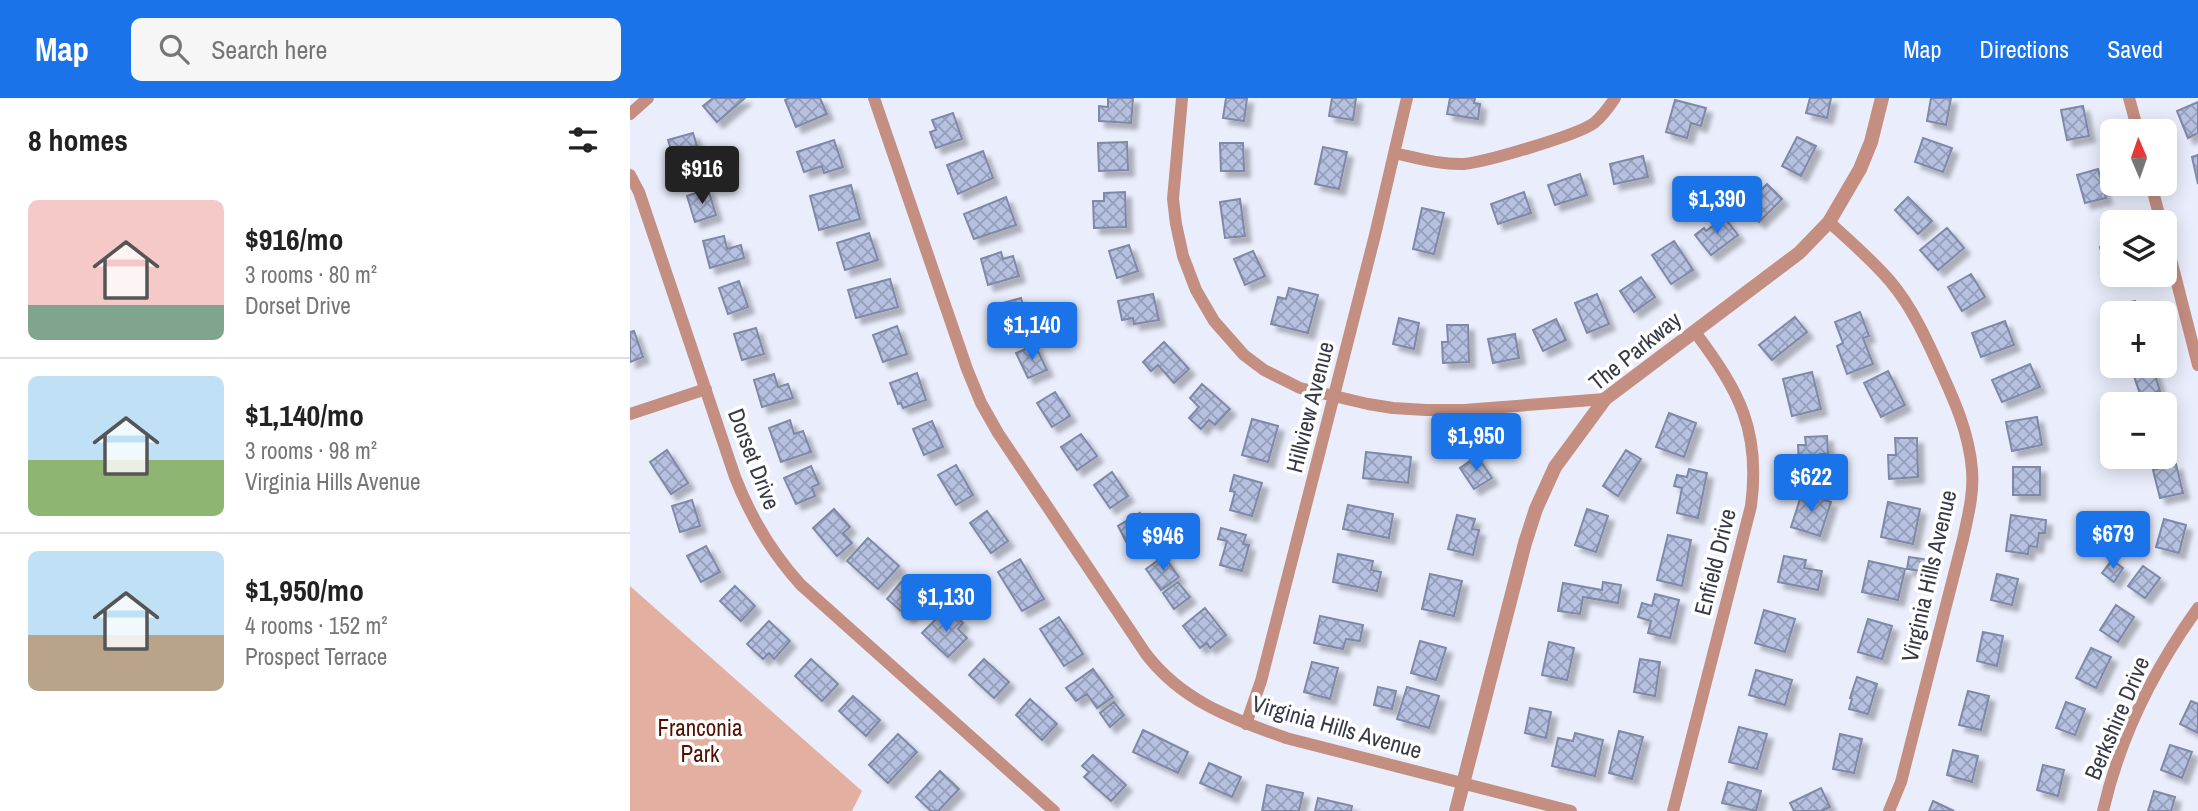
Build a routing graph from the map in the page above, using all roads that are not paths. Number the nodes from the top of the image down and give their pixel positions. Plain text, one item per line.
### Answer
1 (648, 98) edge
2 (874, 98) edge
3 (1182, 98) edge
4 (1407, 98) edge
5 (1615, 98) edge
6 (1882, 98) edge
7 (2129, 98) edge
8 (630, 114) edge
9 (2135, 119) edge
10 (1394, 153) junction
11 (630, 175) edge
12 (1829, 222) junction
13 (2177, 283) edge
14 (1695, 332) junction
15 (2198, 365) edge
16 (706, 389) junction
17 (1335, 396) junction
18 (1605, 399) junction
19 (630, 414) edge
20 (2198, 608) edge
21 (1246, 724) junction
22 (1462, 784) junction
23 (1054, 811) edge
24 (1456, 811) edge
25 (1571, 811) edge
26 (1673, 811) edge
27 (1889, 811) edge
28 (2103, 811) edge

1 - 8 street
2 - 21 street, Virginia Hills Avenue
3 - 17 street
4 - 10 street, Hillview Avenue
5 - 10 street
6 - 12 street, The Parkway
7 - 9 street
10 - 17 street, Hillview Avenue
11 - 16 street, Dorset Drive
12 - 14 street, The Parkway
12 - 27 street, Virginia Hills Avenue
13 - 15 street
14 - 18 street, The Parkway
14 - 26 street, Enfield Drive
16 - 19 street
16 - 23 street, Dorset Drive
17 - 18 street
17 - 21 street, Hillview Avenue
18 - 22 street, The Parkway
20 - 28 street, Berkshire Drive
21 - 22 street, Virginia Hills Avenue
22 - 24 street, The Parkway
22 - 25 street, Virginia Hills Avenue

